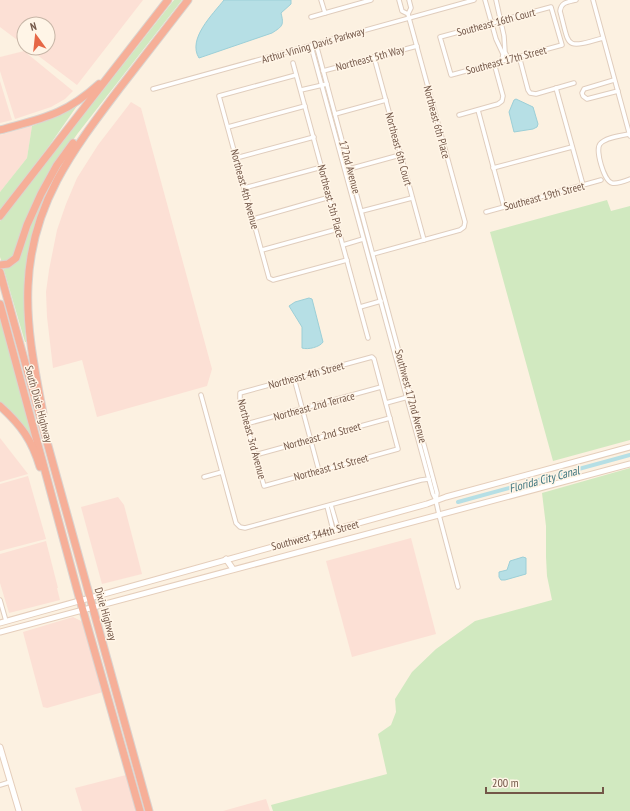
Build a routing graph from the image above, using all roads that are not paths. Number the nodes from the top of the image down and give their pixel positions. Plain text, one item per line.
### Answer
1 (168, 0) edge
2 (188, 0) edge
3 (322, 0) edge
4 (371, 0) edge
5 (399, 0) edge
6 (409, 0) edge
7 (474, 0) edge
8 (485, 0) edge
9 (496, 0) edge
10 (576, 0) edge
11 (593, 0) edge
12 (366, 1) edge
13 (325, 13) junction
14 (409, 16) junction
15 (311, 17) dead end
16 (500, 20) junction
17 (492, 23) junction
18 (603, 38) junction
19 (505, 42) junction
20 (498, 43) junction
21 (316, 44) junction
22 (562, 45) joint
23 (311, 46) junction
24 (417, 46) junction
25 (519, 56) junction
26 (374, 57) junction
27 (510, 58) junction
28 (502, 60) junction
29 (293, 63) dead end
30 (494, 63) junction
31 (324, 71) junction
32 (296, 75) junction
33 (451, 75) joint
34 (109, 77) junction
35 (614, 80) junction
36 (574, 83) dead end
37 (327, 84) junction
38 (321, 85) junction
39 (556, 88) junction
40 (153, 89) dead end
41 (301, 90) junction
42 (618, 91) junction
43 (386, 100) junction
44 (305, 106) junction
45 (478, 110) junction
46 (335, 114) junction
47 (459, 115) dead end
48 (95, 121) junction
49 (228, 127) junction
50 (0, 130) edge
51 (630, 135) edge
52 (314, 137) junction
53 (572, 147) junction
54 (400, 155) junction
55 (236, 158) junction
56 (322, 168) junction
57 (350, 168) junction
58 (494, 168) junction
59 (344, 170) junction
60 (630, 179) edge
61 (601, 180) dead end
62 (583, 185) junction
63 (244, 188) junction
64 (330, 197) junction
65 (412, 198) junction
66 (504, 207) junction
67 (362, 211) junction
68 (486, 212) dead end
69 (0, 216) edge
70 (253, 219) junction
71 (338, 229) junction
72 (363, 239) junction
73 (424, 240) junction
74 (343, 245) junction
75 (262, 250) junction
76 (373, 254) junction
77 (347, 260) junction
78 (0, 265) edge
79 (0, 272) edge
80 (383, 291) joint
81 (378, 292) joint
82 (385, 299) junction
83 (380, 301) junction
84 (0, 304) edge
85 (360, 307) junction
86 (368, 338) dead end
87 (294, 378) junction
88 (381, 387) junction
89 (240, 393) joint
90 (201, 395) dead end
91 (411, 396) junction
92 (406, 397) junction
93 (386, 403) junction
94 (0, 406) edge
95 (302, 409) junction
96 (390, 418) junction
97 (41, 423) junction
98 (246, 424) junction
99 (311, 439) junction
100 (630, 447) edge
101 (255, 454) junction
102 (630, 464) edge
103 (319, 470) junction
104 (222, 472) junction
105 (204, 477) dead end
106 (429, 479) junction
107 (264, 486) joint
108 (436, 501) junction
109 (331, 505) junction
110 (327, 506) junction
111 (56, 511) junction
112 (439, 515) junction
113 (336, 529) junction
114 (232, 557) junction
115 (226, 559) junction
116 (233, 569) junction
117 (458, 587) dead end
118 (90, 598) junction
119 (0, 600) edge
120 (80, 601) junction
121 (93, 607) junction
122 (83, 610) junction
123 (6, 621) junction
124 (0, 623) edge
125 (0, 632) edge
126 (0, 747) edge
127 (10, 782) junction
128 (0, 785) edge
129 (18, 811) edge
130 (140, 811) edge
131 (149, 811) edge

1 - 34 highway
2 - 48 highway
3 - 13 street
4 - 12 street
5 - 14 street
6 - 14 street
7 - 14 street, Arthur Vining Davis Parkway
8 - 17 street
9 - 16 street
10 - 18 street
11 - 18 street
12 - 13 street
13 - 15 street
14 - 21 street, Arthur Vining Davis Parkway
14 - 24 street, Northeast 6th Place
16 - 17 street, Southeast 16th Court
16 - 19 street
16 - 22 street, Southeast 16th Court
17 - 20 street
17 - 33 street, Southeast 16th Court
18 - 35 street
19 - 20 street
19 - 27 street
20 - 28 street
21 - 23 street, Arthur Vining Davis Parkway
21 - 31 street, 172nd Avenue
22 - 25 street, Southeast 17th Street
23 - 38 street, 172nd Avenue
23 - 40 street, Arthur Vining Davis Parkway
24 - 26 street, Northeast 5th Way
24 - 73 street, Northeast 6th Place
25 - 27 street, Southeast 17th Street
25 - 39 street
26 - 31 street, Northeast 5th Way
26 - 43 street, Northeast 6th Court
27 - 28 street, Southeast 17th Street
28 - 30 street, Southeast 17th Street
29 - 32 street, Northeast 5th Place
30 - 33 street, Southeast 17th Street
30 - 45 street
31 - 37 street, 172nd Avenue
32 - 41 street, Northeast 5th Place
32 - 49 street, Northeast 4th Avenue
34 - 50 highway
34 - 69 highway
35 - 42 street
35 - 42 street
36 - 39 street
37 - 38 street
37 - 46 street, 172nd Avenue
38 - 41 street
38 - 59 street, 172nd Avenue
39 - 53 street
41 - 44 street, Northeast 5th Place
42 - 51 street
43 - 46 street
43 - 54 street, Northeast 6th Court
44 - 49 street
44 - 52 street, Northeast 5th Place
45 - 47 street
45 - 58 street
46 - 57 street, 172nd Avenue
48 - 78 highway
48 - 97 highway
49 - 55 street, Northeast 4th Avenue
51 - 60 street
52 - 55 street
52 - 56 street, Northeast 5th Place
53 - 58 street
53 - 62 street
54 - 57 street
54 - 65 street, Northeast 6th Court
55 - 63 street, Northeast 4th Avenue
56 - 63 street
56 - 64 street, Northeast 5th Place
57 - 59 street
57 - 67 street, 172nd Avenue
58 - 66 street
59 - 72 street, 172nd Avenue
61 - 62 street, Southeast 19th Street
62 - 66 street, Southeast 19th Street
63 - 70 street, Northeast 4th Avenue
64 - 70 street
64 - 71 street, Northeast 5th Place
65 - 67 street
65 - 73 street, Northeast 6th Court
66 - 68 street, Southeast 19th Street
67 - 76 street, 172nd Avenue
70 - 75 street, Northeast 4th Avenue
71 - 74 street, Northeast 5th Place
71 - 75 street
72 - 74 street
72 - 81 street, 172nd Avenue
73 - 76 street
74 - 77 street, Northeast 5th Place
75 - 77 street, Northeast 4th Avenue
76 - 80 street, 172nd Avenue
77 - 85 street, Northeast 5th Place
79 - 97 highway, South Dixie Highway
80 - 82 street, Southwest 172nd Avenue
81 - 83 street, Southwest 172nd Avenue
82 - 83 street
82 - 91 street, Southwest 172nd Avenue
83 - 85 street
83 - 92 street, Southwest 172nd Avenue
84 - 111 highway, South Dixie Highway
85 - 86 street, Northeast 5th Place
87 - 88 street, Northeast 4th Street
87 - 89 street, Northeast 4th Street
87 - 95 street
88 - 93 street
88 - 95 street, Northeast 2nd Terrace
89 - 98 street, Northeast 3rd Avenue
90 - 104 street
91 - 92 street
91 - 108 street, Southwest 172nd Avenue
92 - 93 street
92 - 106 street, Southwest 172nd Avenue
93 - 96 street
94 - 111 highway
95 - 98 street, Northeast 2nd Terrace
95 - 99 street
96 - 99 street, Northeast 2nd Street
96 - 103 street, Northeast 1st Street
97 - 118 highway, Dixie Highway
98 - 101 street, Northeast 3rd Avenue
99 - 101 street, Northeast 2nd Street
99 - 103 street
100 - 108 main road, Southwest 344th Street
101 - 107 street, Northeast 3rd Avenue
102 - 112 main road, Southwest 344th Street
103 - 107 street, Northeast 1st Street
104 - 105 street
104 - 110 street
106 - 108 street, Southwest 172nd Avenue
106 - 109 street
108 - 112 street, Southwest 172nd Avenue
108 - 113 main road, Southwest 344th Street
109 - 110 street
109 - 113 street
110 - 113 street
111 - 120 highway, Dixie Highway
112 - 116 main road, Southwest 344th Street
112 - 117 street, Southwest 172nd Avenue
113 - 114 main road, Southwest 344th Street
114 - 115 main road, Southwest 344th Street
114 - 116 main road
115 - 116 main road
115 - 118 main road, Southwest 344th Street
116 - 121 main road, Southwest 344th Street
118 - 120 main road, Southwest 344th Street
118 - 121 highway, Dixie Highway
119 - 123 street
120 - 122 highway, Dixie Highway
120 - 123 main road, Southwest 344th Street
121 - 122 main road, Southwest 344th Street
121 - 131 highway, Dixie Highway
122 - 125 main road, Southwest 344th Street
122 - 130 highway, Dixie Highway
123 - 124 main road, Southwest 344th Street
126 - 127 main road
127 - 128 street
127 - 129 main road

